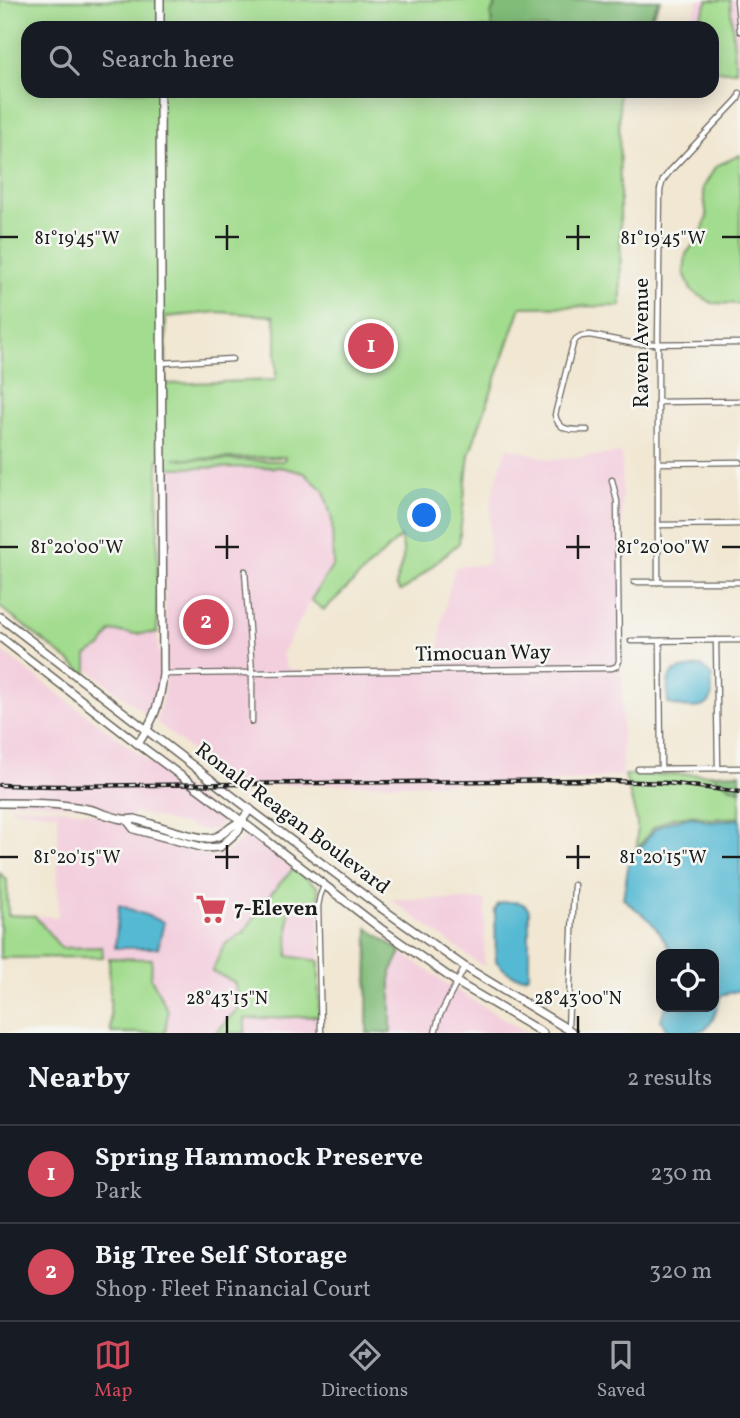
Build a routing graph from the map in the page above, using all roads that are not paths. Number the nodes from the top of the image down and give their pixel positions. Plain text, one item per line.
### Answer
1 (160, 0) edge
2 (737, 0) edge
3 (160, 21) edge
4 (740, 31) edge
5 (740, 93) edge
6 (160, 98) edge
7 (739, 100) edge
8 (740, 343) edge
9 (658, 344) junction
10 (232, 359) dead end
11 (160, 363) junction
12 (740, 401) edge
13 (658, 402) junction
14 (587, 430) dead end
15 (740, 462) edge
16 (658, 463) junction
17 (612, 480) dead end
18 (740, 524) edge
19 (658, 525) junction
20 (245, 571) dead end
21 (634, 582) dead end
22 (658, 582) junction
23 (740, 582) edge
24 (0, 617) edge
25 (0, 637) edge
26 (716, 640) junction
27 (740, 640) edge
28 (631, 641) dead end
29 (660, 641) junction
30 (252, 673) junction
31 (163, 674) junction
32 (252, 722) dead end
33 (147, 730) junction
34 (138, 744) junction
35 (661, 768) junction
36 (718, 768) junction
37 (740, 768) edge
38 (638, 769) dead end
39 (0, 803) edge
40 (250, 809) junction
41 (241, 822) junction
42 (574, 885) dead end
43 (324, 886) junction
44 (466, 967) junction
45 (457, 983) junction
46 (570, 1032) edge
47 (321, 1033) edge
48 (435, 1033) edge
49 (542, 1033) edge

1 - 3 main road
2 - 4 street
5 - 7 street, Raven Avenue
6 - 11 main road
7 - 9 street, Raven Avenue
8 - 9 street
9 - 13 street, Raven Avenue
9 - 14 street
10 - 11 street
11 - 31 main road
12 - 13 street
13 - 16 street, Raven Avenue
15 - 16 street
16 - 19 street, Raven Avenue
17 - 30 street, Timocuan Way
18 - 19 street
19 - 22 street, Raven Avenue
20 - 30 street
21 - 22 street
22 - 23 street
24 - 33 main road, Ronald Reagan Boulevard
25 - 34 main road, Ronald Reagan Boulevard
26 - 27 street
26 - 29 street
26 - 36 street
28 - 29 street
29 - 35 street
30 - 31 street, Timocuan Way
30 - 32 street
31 - 33 main road
33 - 34 main road
33 - 40 main road, Ronald Reagan Boulevard
34 - 41 main road, Ronald Reagan Boulevard
35 - 36 street
35 - 38 street
36 - 37 street
39 - 41 main road
40 - 41 main road
40 - 44 main road, Ronald Reagan Boulevard
41 - 43 main road, Ronald Reagan Boulevard
42 - 46 street
43 - 45 main road, Ronald Reagan Boulevard
43 - 47 street
44 - 45 street
44 - 46 main road, Ronald Reagan Boulevard
45 - 48 street
45 - 49 main road, Ronald Reagan Boulevard

